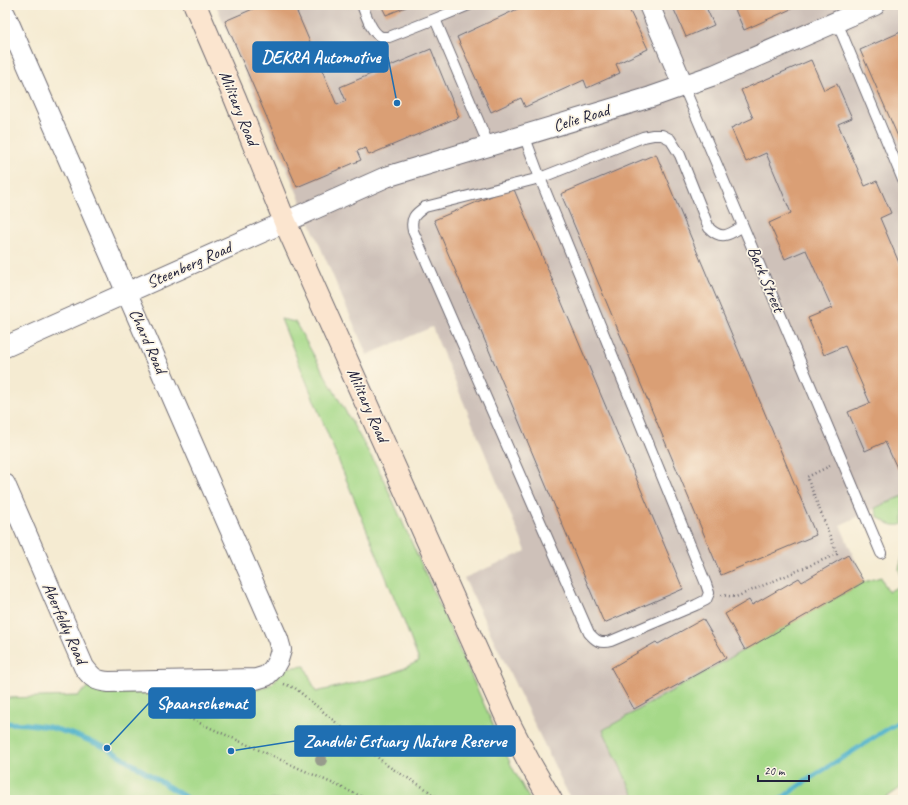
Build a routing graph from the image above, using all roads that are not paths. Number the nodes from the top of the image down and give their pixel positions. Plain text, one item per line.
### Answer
1 (195, 5) edge
2 (362, 5) edge
3 (469, 5) edge
4 (649, 5) edge
5 (869, 6) edge
6 (5, 14) edge
7 (435, 19) junction
8 (837, 22) junction
9 (683, 85) junction
10 (524, 135) junction
11 (489, 146) junction
12 (540, 178) junction
13 (903, 180) edge
14 (285, 222) junction
15 (744, 226) junction
16 (126, 293) junction
17 (5, 347) edge
18 (5, 484) edge
19 (881, 553) dead end
20 (270, 672) joint
21 (551, 800) edge

1 - 14 main road, Military Road
2 - 7 lane
3 - 7 lane
4 - 9 street, Bark Street
5 - 8 street, Celie Road
6 - 16 street, Chard Road
7 - 11 lane
8 - 9 street, Celie Road
8 - 13 lane
9 - 10 street, Celie Road
9 - 15 lane, Bark Street
10 - 11 street, Celie Road
10 - 12 lane
11 - 14 street, Celie Road
12 - 12 lane
12 - 15 lane
14 - 16 street, Steenberg Road
14 - 21 main road, Military Road
15 - 19 lane, Bark Street
16 - 17 street, Steenberg Road
16 - 20 street, Chard Road
18 - 20 street, Aberfeldy Road

